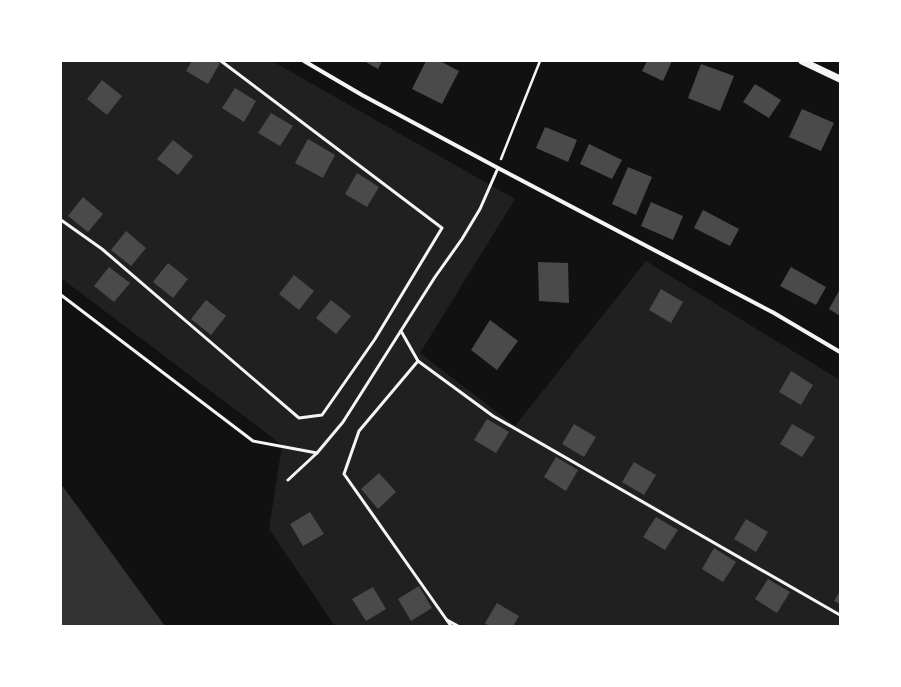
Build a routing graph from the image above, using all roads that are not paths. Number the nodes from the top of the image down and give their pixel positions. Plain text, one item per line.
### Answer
1 (221, 61) edge
2 (304, 61) edge
3 (802, 61) edge
4 (840, 79) edge
5 (498, 168) junction
6 (61, 220) edge
7 (61, 295) edge
8 (401, 331) junction
9 (840, 352) edge
10 (418, 361) junction
11 (317, 453) junction
12 (288, 480) dead end
13 (840, 615) edge
14 (446, 620) junction
15 (450, 626) edge
16 (458, 626) edge

1 - 6 lane
2 - 5 street
3 - 4 street
5 - 8 lane
5 - 9 street
7 - 11 lane
8 - 10 lane
8 - 11 lane
10 - 13 lane
10 - 14 lane
11 - 12 lane
14 - 15 lane
14 - 16 lane

